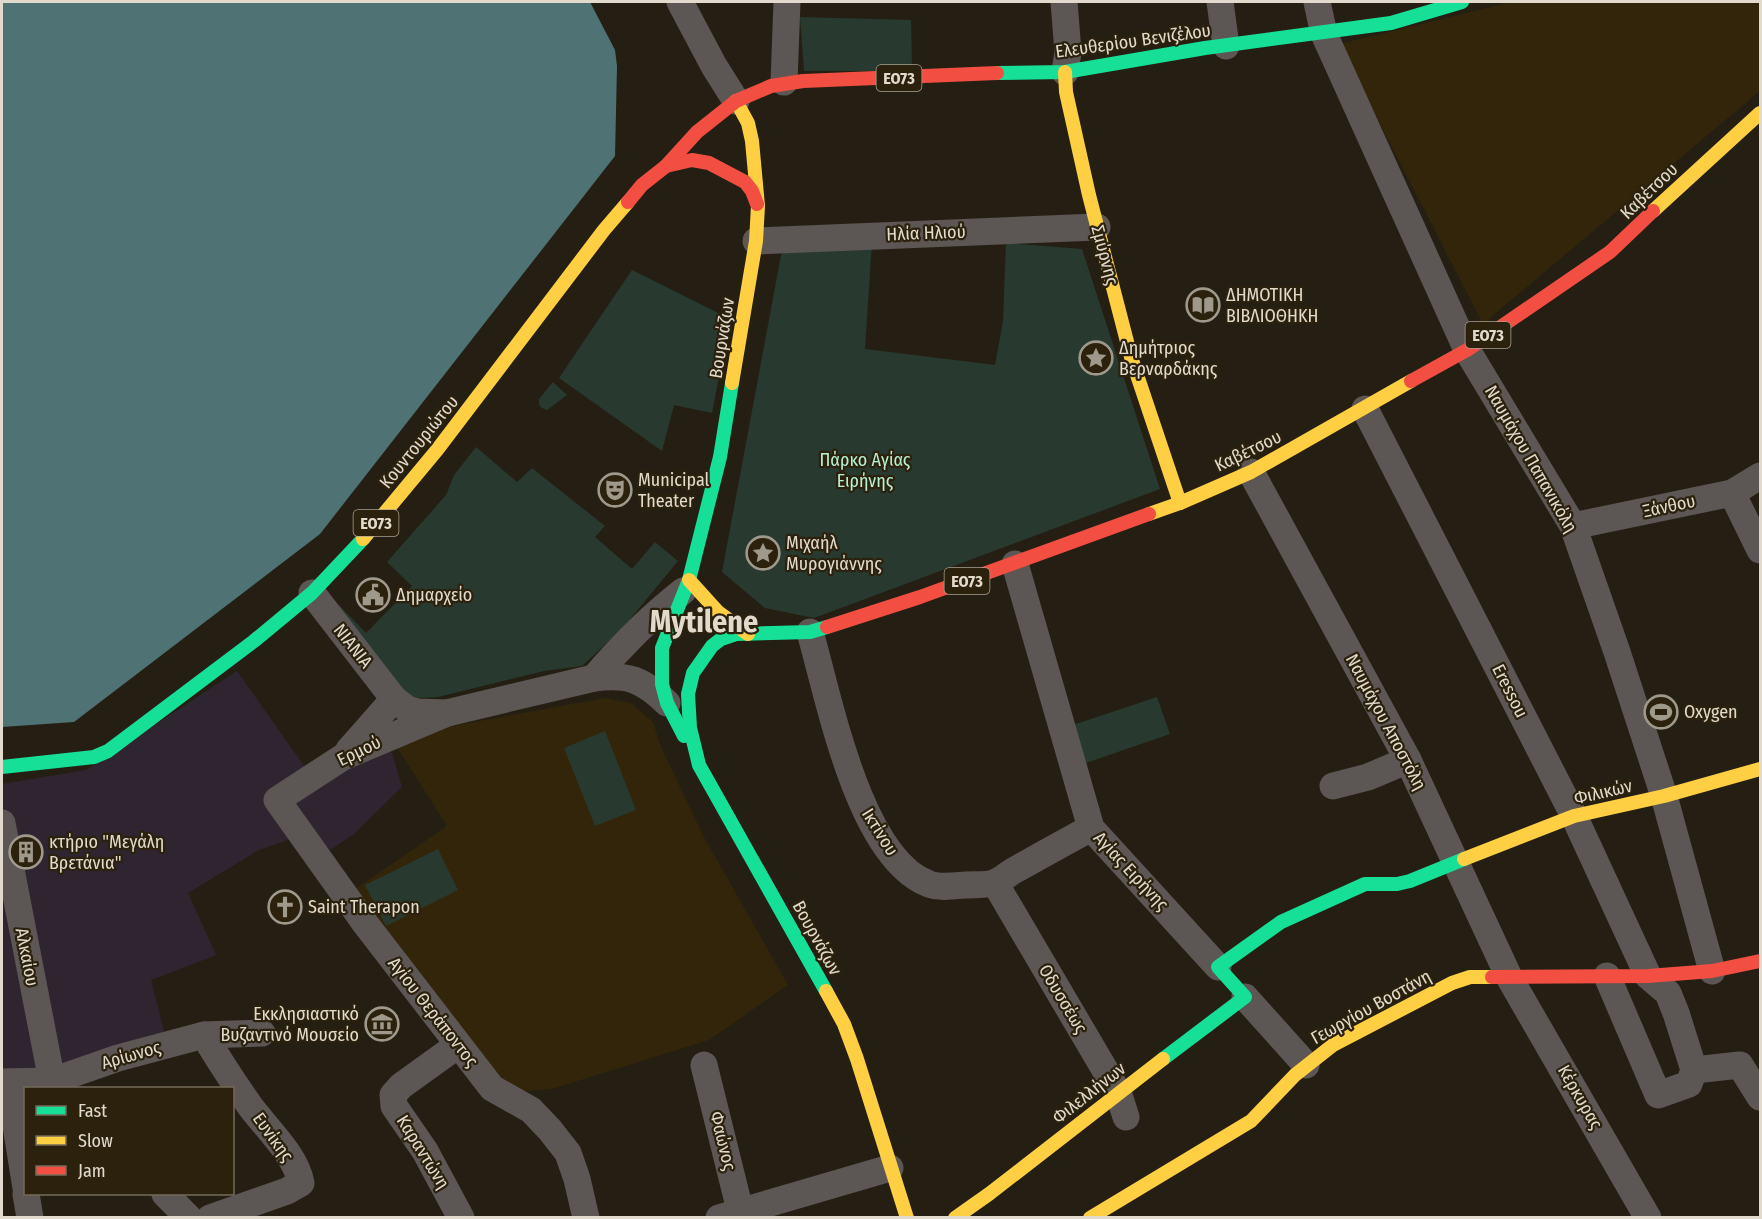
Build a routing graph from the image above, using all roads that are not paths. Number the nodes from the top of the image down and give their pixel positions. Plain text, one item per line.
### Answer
1 (680, 2) edge
2 (787, 2) edge
3 (1064, 2) edge
4 (1220, 2) edge
5 (1317, 2) edge
6 (1462, 2) edge
7 (1324, 34) junction
8 (1226, 46) junction
9 (1065, 72) junction
10 (784, 82) junction
11 (736, 101) junction
12 (1761, 113) edge
13 (666, 166) junction
14 (758, 206) junction
15 (1097, 227) junction
16 (756, 241) junction
17 (1467, 350) junction
18 (1365, 409) junction
19 (1251, 472) junction
20 (1761, 476) edge
21 (1732, 493) junction
22 (1180, 503) junction
23 (1573, 526) junction
24 (1761, 550) edge
25 (1015, 564) junction
26 (686, 585) junction
27 (312, 593) junction
28 (810, 632) junction
29 (748, 634) junction
30 (594, 678) junction
31 (690, 683) joint
32 (394, 699) junction
33 (667, 703) junction
34 (447, 713) junction
35 (343, 758) junction
36 (1408, 760) junction
37 (699, 765) junction
38 (2, 767) edge
39 (1761, 769) edge
40 (1333, 786) dead end
41 (1664, 796) junction
42 (277, 800) joint
43 (1574, 816) junction
44 (2, 823) edge
45 (1091, 828) junction
46 (1458, 864) junction
47 (995, 883) junction
48 (1761, 961) edge
49 (1218, 967) junction
50 (1712, 971) junction
51 (1607, 976) junction
52 (1648, 976) junction
53 (1509, 977) junction
54 (1245, 997) junction
55 (262, 1033) dead end
56 (204, 1035) junction
57 (458, 1045) junction
58 (704, 1065) dead end
59 (1306, 1065) junction
60 (1694, 1070) junction
61 (5, 1082) edge
62 (56, 1085) edge
63 (1761, 1097) edge
64 (1122, 1105) junction
65 (890, 1168) junction
66 (24, 1178) edge
67 (26, 1195) edge
68 (166, 1195) edge
69 (734, 1216) edge
70 (30, 1218) edge
71 (189, 1218) edge
72 (210, 1218) edge
73 (461, 1218) edge
74 (586, 1218) edge
75 (907, 1218) edge
76 (956, 1218) edge
77 (1089, 1218) edge
78 (1648, 1218) edge

1 - 11 street
2 - 10 street
3 - 9 street, Σμύρνης
4 - 8 street
5 - 7 street, Ναυμάχου Παπανικόλη
6 - 7 main road, Ελευθερίου Βενιζέλου / ΕΟ73
7 - 8 main road, Ελευθερίου Βενιζέλου / ΕΟ73
7 - 17 street, Ναυμάχου Παπανικόλη
8 - 9 main road, Ελευθερίου Βενιζέλου / ΕΟ73
9 - 10 main road, Ελευθερίου Βενιζέλου / ΕΟ73
9 - 15 main road, Σμύρνης
10 - 11 main road, Ελευθερίου Βενιζέλου / ΕΟ73
11 - 13 main road, ΕΟ73
11 - 14 main road, Βουρνάζων
12 - 17 main road, Καβέτσου / ΕΟ73
13 - 14 main road, ΕΟ73
13 - 27 main road, Κουντουριώτου / ΕΟ73
14 - 16 main road, Βουρνάζων
15 - 16 street, Ηλία Ηλιού
15 - 22 main road, Σμύρνης
16 - 26 main road, Βουρνάζων
17 - 18 main road, Καβέτσου / ΕΟ73
17 - 23 street, Ναυμάχου Παπανικόλη
18 - 19 main road, Καβέτσου / ΕΟ73
18 - 43 street, Eressou
19 - 22 main road, Καβέτσου / ΕΟ73
19 - 36 street, Ναυμάχου Αποστόλη
20 - 21 street, Ξάνθου
21 - 23 street, Ξάνθου
21 - 24 street
22 - 25 main road, Καβέτσου / ΕΟ73
23 - 41 street, Ναυμάχου Παπανικόλη
25 - 28 main road, Καβέτσου / ΕΟ73
25 - 45 street, Αγίας Ειρήνης
26 - 29 main road
26 - 30 street
26 - 33 main road, Βουρνάζων
27 - 32 street, NIANIA
27 - 38 main road, Κουντουριώτου / ΕΟ73
28 - 29 main road, Καβέτσου / ΕΟ73
28 - 47 street, Ικτίνου
29 - 31 main road, Καβέτσου
30 - 33 street
30 - 34 street
31 - 37 main road, Βουρνάζων
32 - 34 street
32 - 35 street
33 - 37 main road, Βουρνάζων
34 - 35 street, Ερμού
35 - 42 street, Ερμού
36 - 40 street
36 - 46 street, Ναυμάχου Αποστόλη
37 - 65 main road, Βουρνάζων
39 - 41 main road, Φιλικών
41 - 43 main road, Φιλικών
41 - 50 street, Ναυμάχου Παπανικόλη
42 - 57 street, Αγίου Θεράποντος
43 - 46 main road, Φιλικών
43 - 52 street, Eressou
44 - 62 street, Αλκαίου
45 - 47 street
45 - 49 street, Αγίας Ειρήνης
46 - 49 main road
46 - 53 street, Ναυμάχου Αποστόλη
47 - 64 street, Οδυσσέως
48 - 50 main road, Γεωργίου Βοστάνη
49 - 54 main road, Αγίας Ειρήνης
50 - 52 main road, Γεωργίου Βοστάνη
51 - 52 main road, Γεωργίου Βοστάνη
51 - 53 main road, Γεωργίου Βοστάνη
51 - 60 street
52 - 60 street
53 - 59 main road, Γεωργίου Βοστάνη
53 - 78 street, Κέρκυρας
54 - 59 street, Αγίας Ειρήνης
54 - 64 main road, Φιλελλήνων
55 - 56 street, Αρίωνος
56 - 62 street, Αρίωνος
56 - 72 street, Ευνίκης
57 - 73 street, Καραντώνη
57 - 74 street, Αγίου Θεράποντος
58 - 69 street, Φαώνος
59 - 77 main road, Γεωργίου Βοστάνη
60 - 63 street
61 - 62 street, Αρίωνος
61 - 66 street
64 - 76 main road, Φιλελλήνων
65 - 69 street
65 - 75 main road, Βουρνάζων
67 - 70 street
68 - 71 street

